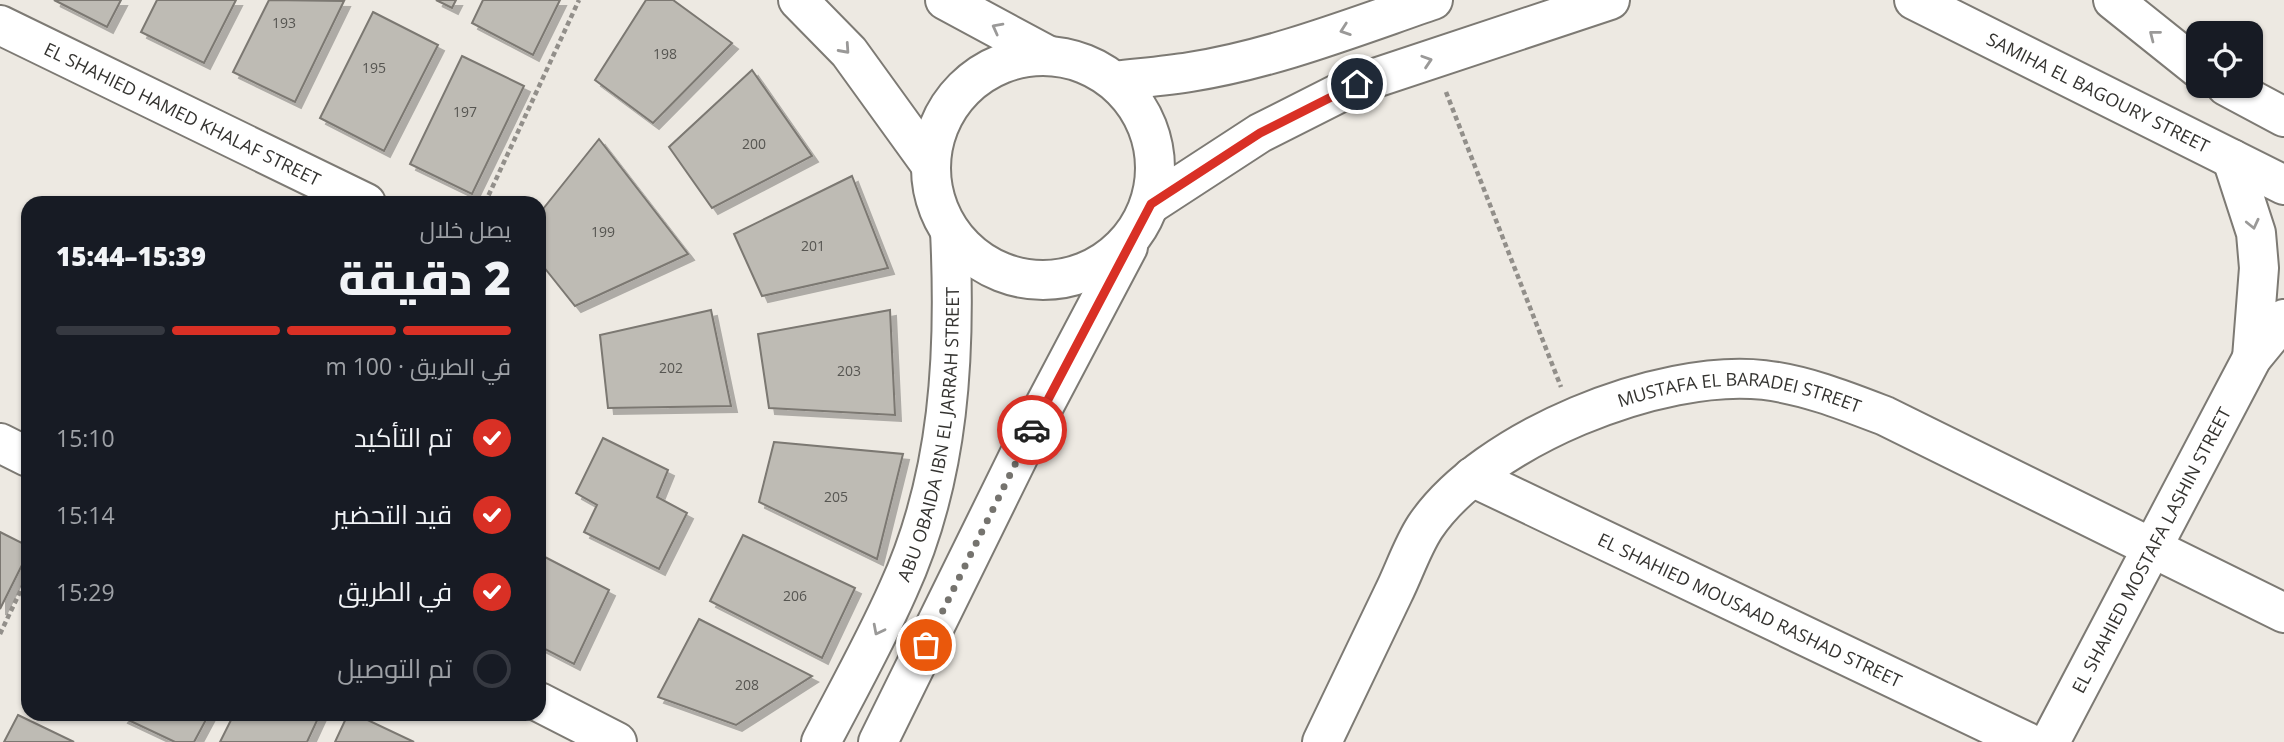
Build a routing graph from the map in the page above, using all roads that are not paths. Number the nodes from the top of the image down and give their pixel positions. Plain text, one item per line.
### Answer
1 (797, 0) edge
2 (945, 0) edge
3 (1433, 0) edge
4 (1611, 0) edge
5 (1914, 0) edge
6 (2113, 0) edge
7 (0, 24) edge
8 (1049, 55) junction
9 (2186, 58) edge
10 (1115, 81) junction
11 (2249, 98) edge
12 (2284, 117) edge
13 (2232, 159) junction
14 (930, 164) junction
15 (2284, 185) edge
16 (352, 196) edge
17 (1143, 220) junction
18 (950, 231) junction
19 (2284, 319) edge
20 (2252, 358) junction
21 (0, 443) edge
22 (21, 454) edge
23 (1472, 477) junction
24 (2151, 547) junction
25 (2284, 613) edge
26 (546, 706) edge
27 (617, 742) edge
28 (821, 742) edge
29 (878, 742) edge
30 (1322, 742) edge
31 (2027, 742) edge
32 (2050, 742) edge

1 -> 14 street
8 -> 2 street
3 -> 10 street
17 -> 4 street
5 - 13 street, SAMIHA EL BAGOURY STREET
9 -> 6 street
7 - 16 street, EL SHAHIED HAMED KHALAF STREET
8 - 10 street
8 - 14 street
10 - 17 street
11 - 12 street
13 - 15 street, SAMIHA EL BAGOURY STREET
13 -> 20 street, EL SHAHIED MOSTAFA LASHIN STREET
14 - 18 street
17 - 18 street
17 - 29 street
18 -> 28 street, ABU OBAIDA IBN EL JARRAH STREET
19 - 20 street, EL SHAHIED MOSTAFA LASHIN STREET
20 - 24 street, EL SHAHIED MOSTAFA LASHIN STREET
21 - 22 street
23 - 24 street, MUSTAFA EL BARADEI STREET
23 - 30 street, MUSTAFA EL BARADEI STREET
23 - 31 street, EL SHAHIED MOUSAAD RASHAD STREET
24 - 25 street, MUSTAFA EL BARADEI STREET
24 - 32 street, EL SHAHIED MOSTAFA LASHIN STREET
26 - 27 street

